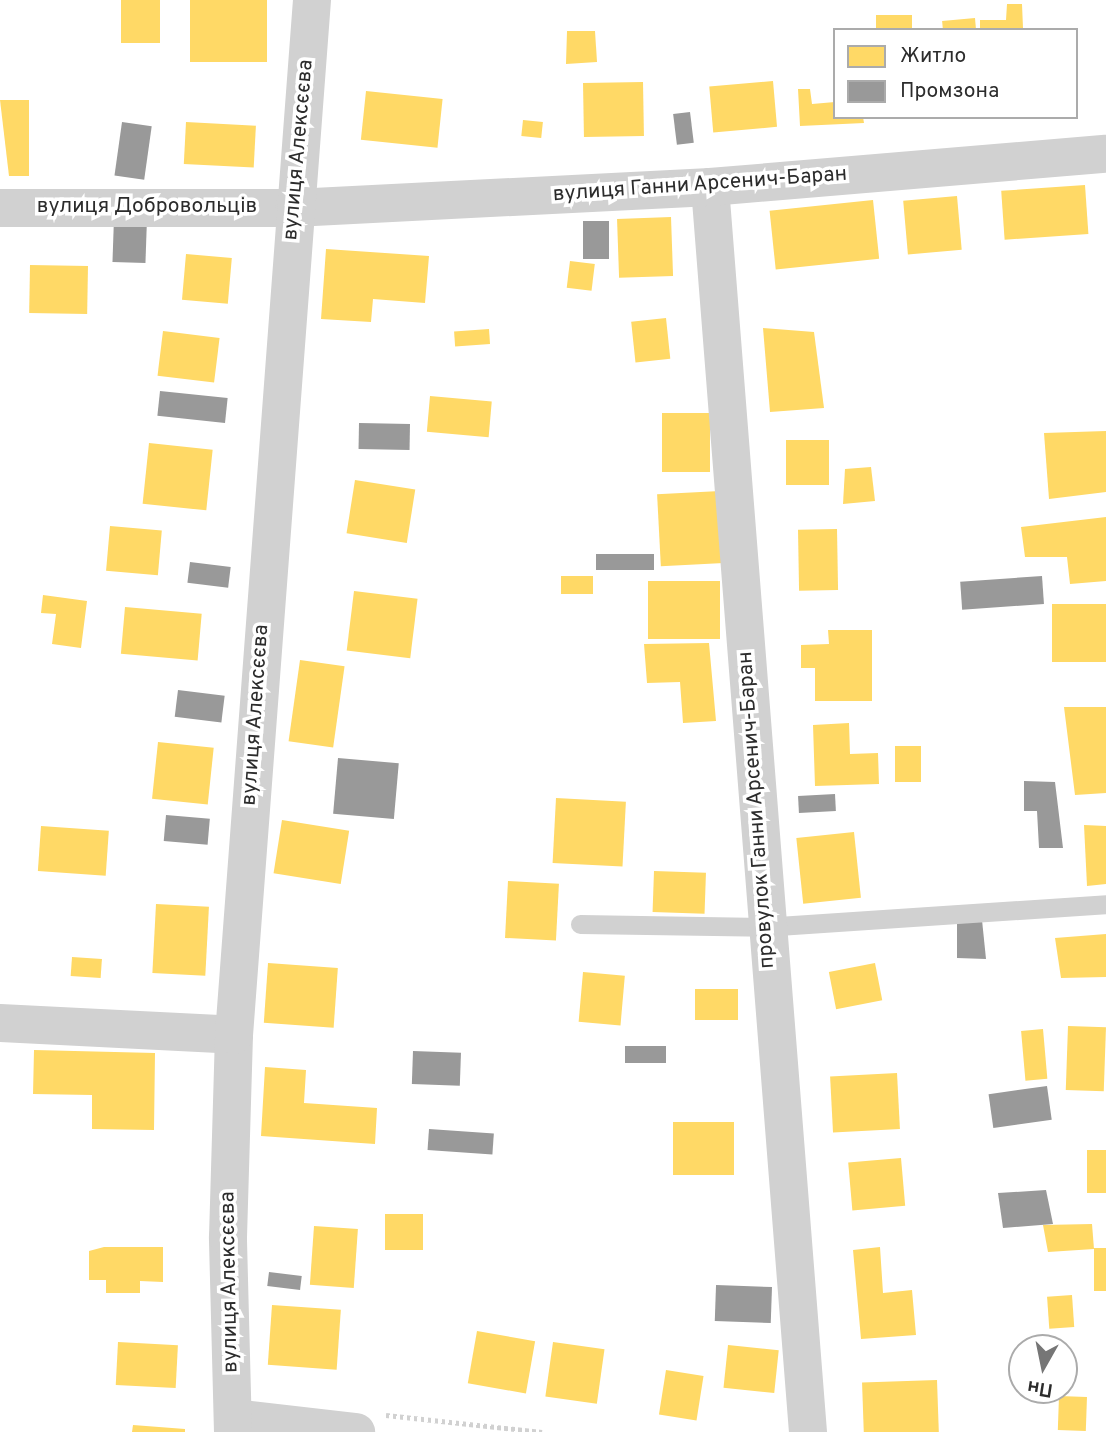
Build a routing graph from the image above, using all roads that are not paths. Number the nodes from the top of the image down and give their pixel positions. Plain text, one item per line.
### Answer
1 (312, 0) edge
2 (1106, 155) edge
3 (710, 187) junction
4 (0, 208) edge
5 (294, 208) junction
6 (1106, 904) edge
7 (580, 924) dead end
8 (763, 927) junction
9 (0, 1023) edge
10 (234, 1035) junction
11 (233, 1425) edge
12 (356, 1432) edge
13 (808, 1432) edge

1 - 5 street, вулиця Алексєєва
2 - 3 street, вулиця Ганни Арсенич-Баран
3 - 5 street, вулиця Ганни Арсенич-Баран
3 - 8 street, провулок Ганни Арсенич-Баран
4 - 5 street, вулиця Добровольців
5 - 10 street, вулиця Алексєєва
6 - 8 lane
7 - 8 lane
8 - 13 street, провулок Ганни Арсенич-Баран
9 - 10 street
10 - 11 street, вулиця Алексєєва
11 - 12 street

